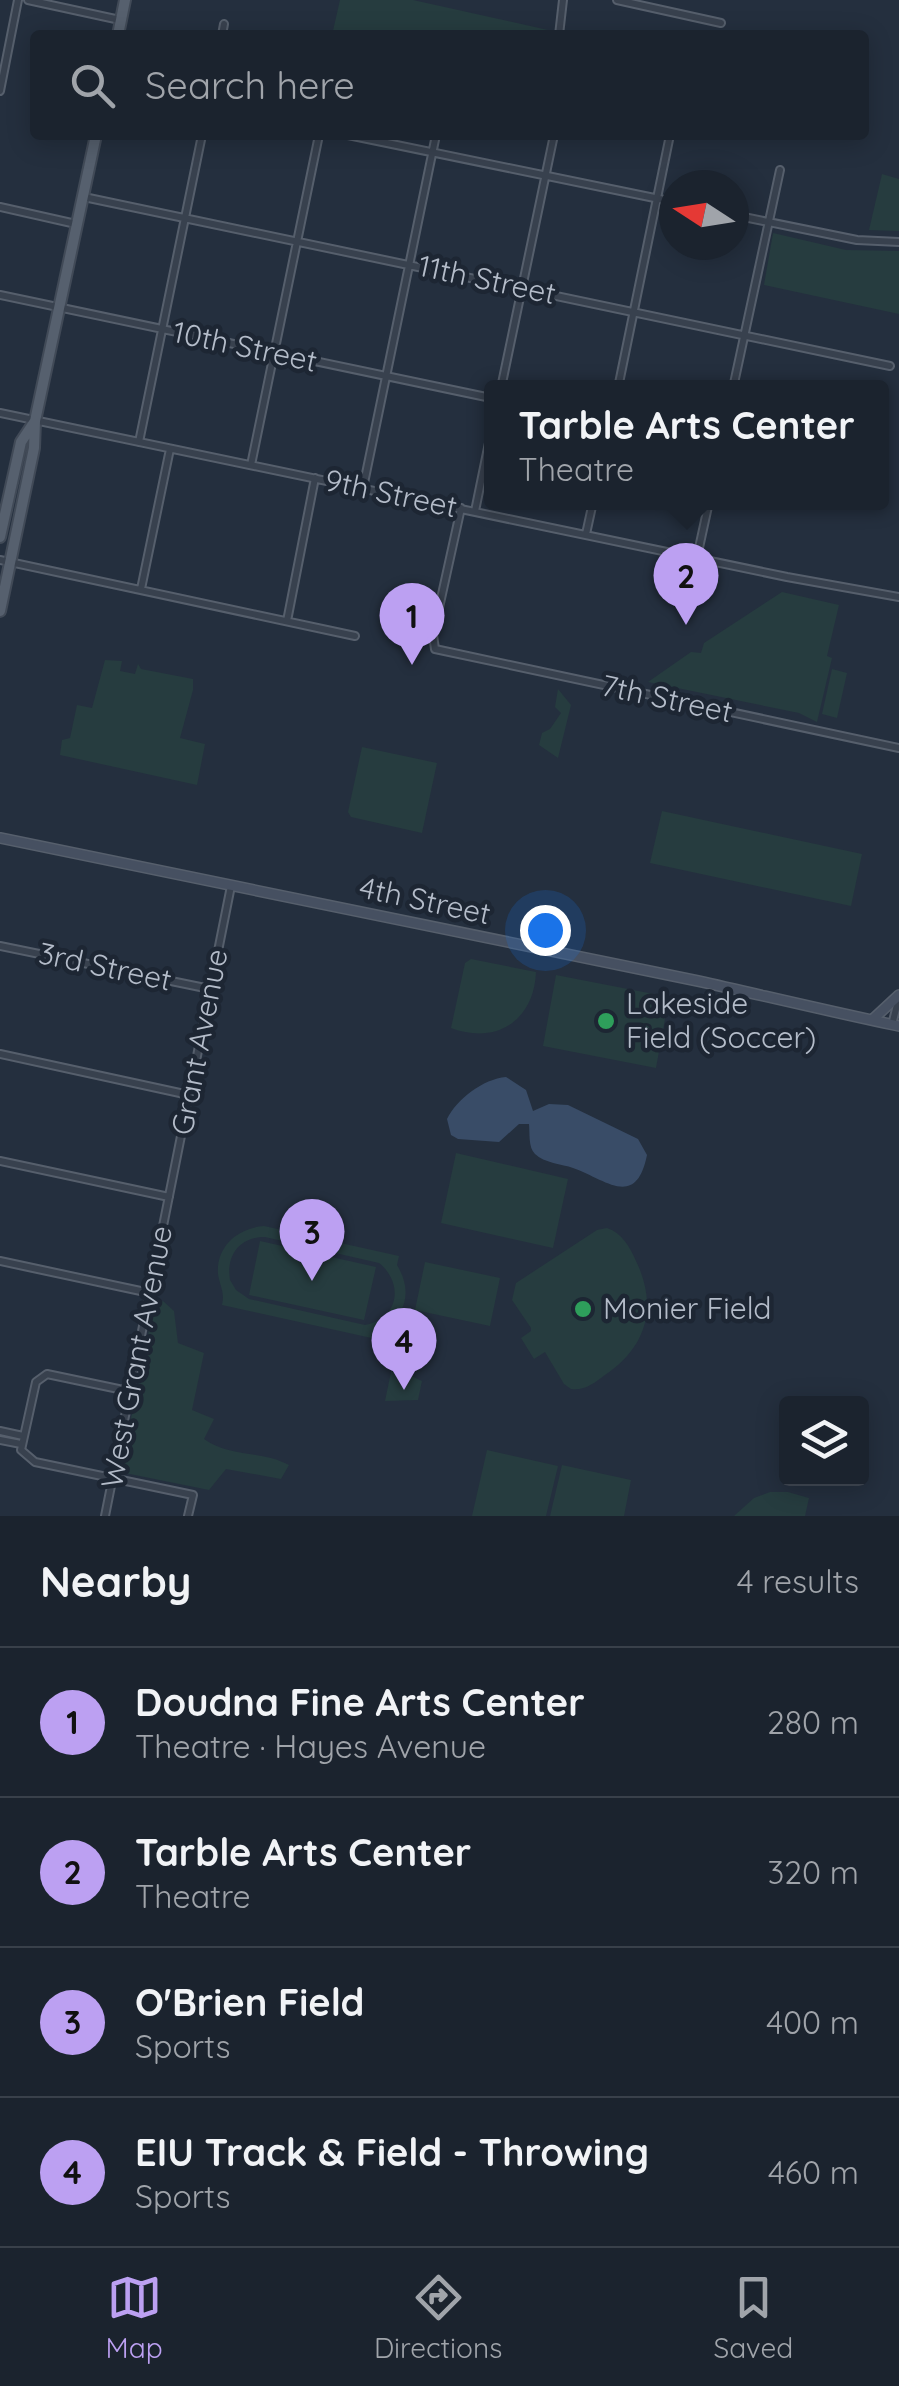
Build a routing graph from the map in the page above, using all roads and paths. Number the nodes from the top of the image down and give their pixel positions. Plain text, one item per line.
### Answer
1 (18, 0) edge
2 (28, 0) edge
3 (125, 0) edge
4 (563, 0) edge
5 (617, 0) edge
6 (121, 20) junction
7 (721, 23) dead end
8 (224, 24) dead end
9 (119, 30) edge
10 (223, 30) edge
11 (560, 30) edge
12 (0, 91) edge
13 (95, 140) edge
14 (201, 140) edge
15 (318, 140) edge
16 (373, 140) edge
17 (435, 140) edge
18 (553, 140) edge
19 (669, 140) edge
20 (433, 152) junction
21 (780, 170) dead end
22 (546, 176) junction
23 (83, 197) junction
24 (658, 199) junction
25 (0, 208) edge
26 (184, 218) junction
27 (749, 218) edge
28 (769, 223) junction
29 (77, 224) junction
30 (297, 241) junction
31 (899, 242) edge
32 (410, 264) junction
33 (522, 288) junction
34 (0, 295) edge
35 (59, 309) junction
36 (634, 311) junction
37 (162, 330) junction
38 (746, 334) junction
39 (274, 353) junction
40 (890, 366) dead end
41 (386, 376) junction
42 (503, 380) edge
43 (620, 380) edge
44 (735, 380) edge
45 (484, 397) edge
46 (0, 413) edge
47 (35, 420) junction
48 (139, 442) junction
49 (170, 448) junction
50 (251, 465) junction
51 (484, 466) edge
52 (315, 478) junction
53 (363, 488) junction
54 (461, 508) junction
55 (591, 510) edge
56 (707, 510) edge
57 (474, 511) junction
58 (586, 534) junction
59 (0, 537) edge
60 (697, 557) junction
61 (5, 561) edge
62 (141, 589) junction
63 (899, 597) edge
64 (0, 611) edge
65 (287, 621) junction
66 (355, 636) dead end
67 (899, 748) edge
68 (0, 838) edge
69 (232, 886) junction
70 (0, 946) edge
71 (210, 989) junction
72 (899, 996) edge
73 (871, 1020) junction
74 (895, 1026) edge
75 (0, 1054) edge
76 (190, 1095) junction
77 (0, 1161) edge
78 (169, 1198) junction
79 (0, 1261) edge
80 (150, 1293) junction
81 (129, 1391) junction
82 (0, 1431) edge
83 (23, 1436) junction
84 (0, 1440) edge
85 (20, 1444) junction
86 (111, 1479) junction
87 (105, 1516) edge
88 (188, 1516) edge

1 - 12 street
2 - 6 street
3 - 6 main road
4 - 11 street
5 - 7 street
6 - 9 main road
8 - 10 street
13 - 23 main road
14 - 26 street
15 - 30 street
16 - 20 street
17 - 20 street
18 - 22 street
19 - 24 street
20 - 22 street
20 - 32 street
21 - 28 street
22 - 24 street
22 - 33 street
23 - 26 street, 11th Street
23 - 29 main road
24 - 36 street
25 - 29 street
26 - 30 street, 11th Street
26 - 37 street
27 - 28 street
28 - 31 street
28 - 38 street
29 - 35 main road
30 - 32 street, 11th Street
30 - 39 street
32 - 33 street, 11th Street
32 - 41 street
33 - 36 street, 11th Street
33 - 42 street
34 - 35 street, 10th Street
35 - 37 street, 10th Street
35 - 47 main road
36 - 38 street, 11th Street
36 - 43 street
37 - 39 street, 10th Street
37 - 48 street
38 - 40 street, 11th Street
38 - 44 street
39 - 41 street, 10th Street
39 - 50 street
41 - 45 street, 10th Street
41 - 53 street
46 - 47 street, 9th Street
47 - 48 street, 9th Street
47 - 59 main road
47 - 61 main road
48 - 49 street, 9th Street
49 - 50 street, 9th Street
49 - 62 street
50 - 52 street, 9th Street
51 - 57 street
52 - 53 street, 9th Street
52 - 65 street
53 - 54 street, 9th Street
54 - 57 street, 9th Street
54 - 67 street, 7th Street
55 - 58 street
56 - 60 street
57 - 58 street, 9th Street
58 - 60 street, 9th Street
60 - 63 street, 9th Street
61 - 62 street
61 - 64 main road
62 - 65 street
65 - 66 street
68 - 69 street, 4th Street
69 - 71 street, Grant Avenue
69 - 73 street, 4th Street
70 - 71 street, 3rd Street
71 - 76 street, Grant Avenue
72 - 73 street
72 - 74 street
73 - 74 street, 4th Street
75 - 76 street
76 - 78 street, Grant Avenue
77 - 78 street
78 - 80 street, West Grant Avenue
79 - 80 street
80 - 81 street, West Grant Avenue
81 - 83 street
81 - 86 street, West Grant Avenue
82 - 83 street
83 - 85 street
84 - 85 street
85 - 86 street
86 - 87 street, West Grant Avenue
86 - 88 street

